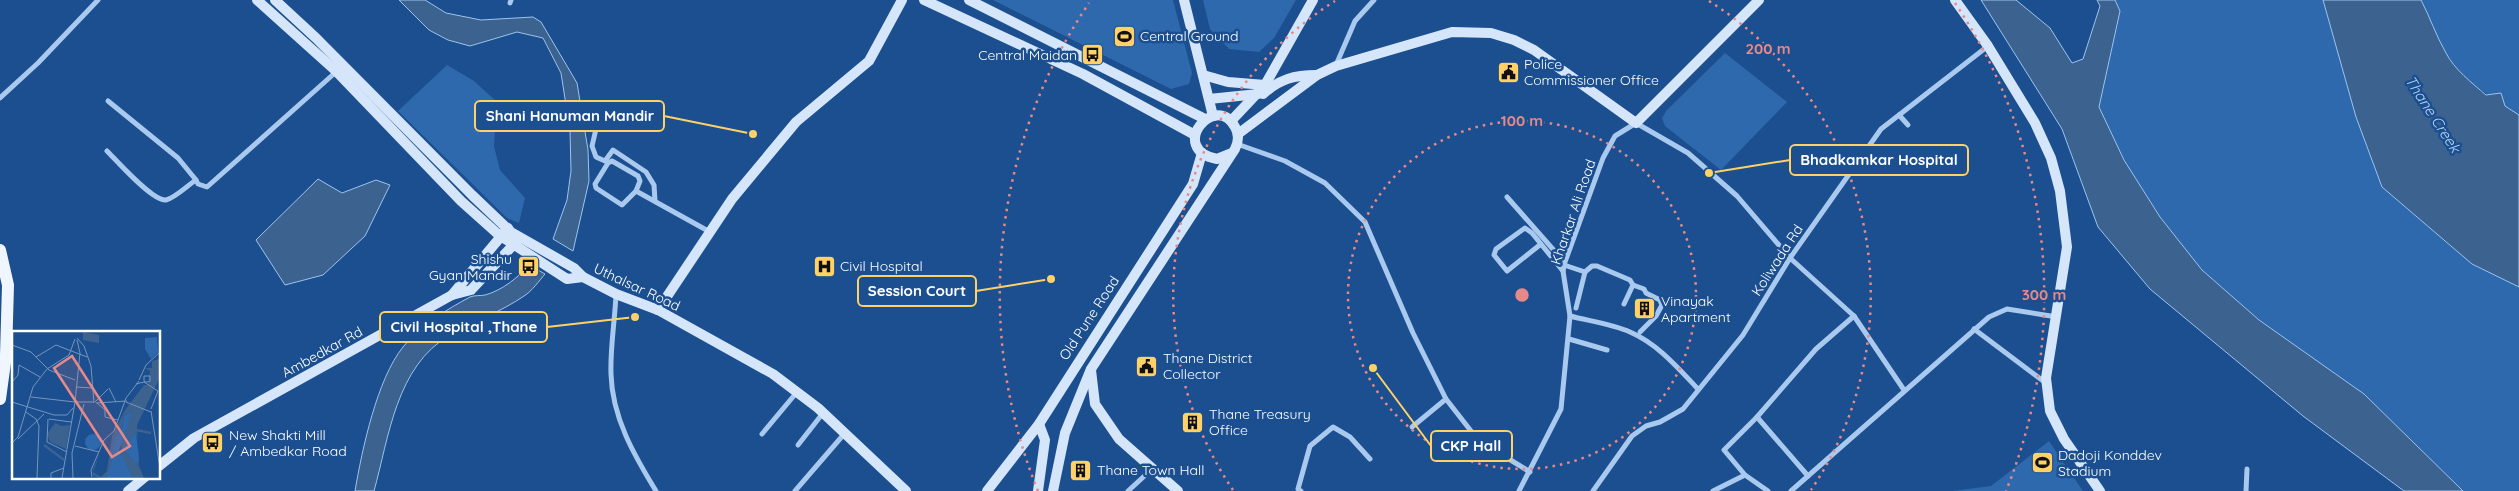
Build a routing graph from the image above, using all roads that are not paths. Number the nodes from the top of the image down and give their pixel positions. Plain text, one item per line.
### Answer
1 (98, 0) edge
2 (258, 0) edge
3 (275, 0) edge
4 (902, 0) edge
5 (924, 0) edge
6 (969, 0) edge
7 (1184, 0) edge
8 (1313, 0) edge
9 (1374, 0) edge
10 (1759, 0) edge
11 (1955, 0) edge
12 (308, 30) junction
13 (300, 39) junction
14 (1988, 46) junction
15 (1336, 66) junction
16 (340, 68) junction
17 (1273, 72) junction
18 (1203, 75) junction
19 (1317, 76) junction
20 (1283, 79) junction
21 (1265, 85) junction
22 (1258, 94) junction
23 (0, 98) edge
24 (1209, 99) junction
25 (108, 101) dead end
26 (1899, 115) junction
27 (1209, 117) junction
28 (1232, 123) junction
29 (1636, 123) junction
30 (1908, 125) dead end
31 (596, 129) dead end
32 (1195, 135) junction
33 (1236, 144) junction
34 (107, 151) dead end
35 (1202, 153) junction
36 (196, 180) junction
37 (636, 191) junction
38 (1507, 197) dead end
39 (655, 201) junction
40 (504, 232) junction
41 (710, 232) junction
42 (517, 241) junction
43 (1541, 244) junction
44 (0, 250) edge
45 (1790, 258) junction
46 (1564, 265) junction
47 (1585, 272) junction
48 (1633, 285) junction
49 (616, 294) junction
50 (452, 295) junction
51 (1624, 304) dead end
52 (1576, 308) dead end
53 (658, 310) junction
54 (1570, 316) junction
55 (1854, 316) junction
56 (2056, 317) junction
57 (1974, 329) junction
58 (1640, 332) dead end
59 (1569, 339) junction
60 (0, 343) edge
61 (1607, 350) dead end
62 (6, 355) junction
63 (1091, 369) junction
64 (2047, 385) junction
65 (1698, 390) junction
66 (1904, 390) junction
67 (797, 392) junction
68 (1446, 399) junction
69 (0, 400) edge
70 (823, 413) junction
71 (1757, 417) junction
72 (1039, 424) junction
73 (1412, 426) dead end
74 (845, 433) junction
75 (762, 434) dead end
76 (798, 445) dead end
77 (1370, 459) dead end
78 (160, 465) edge
79 (1153, 468) junction
80 (2247, 469) dead end
81 (1530, 472) junction
82 (1744, 475) junction
83 (1808, 476) junction
84 (144, 478) edge
85 (128, 491) edge
86 (656, 491) edge
87 (795, 491) edge
88 (906, 491) edge
89 (987, 491) edge
90 (1038, 491) edge
91 (1054, 491) edge
92 (1128, 491) edge
93 (1178, 491) edge
94 (1301, 491) edge
95 (1519, 491) edge
96 (1593, 491) edge
97 (1713, 491) edge
98 (1768, 491) edge
99 (1791, 491) edge
100 (2100, 491) edge
101 (2246, 491) edge

1 - 23 street
2 - 13 main road, Uthalsar Road
3 - 12 main road
4 - 41 main road
5 - 32 main road
6 - 27 main road
7 - 18 main road
8 - 17 main road
9 - 15 street
10 - 29 main road
11 - 14 main road
12 - 13 main road
12 - 16 main road
13 - 16 main road, Uthalsar Road
14 - 26 street, Koliwada Rd
14 - 56 main road
15 - 19 main road
15 - 29 main road
16 - 36 street
16 - 40 main road, Uthalsar Road
17 - 20 main road
17 - 21 main road
18 - 21 main road
18 - 24 main road
19 - 20 main road
19 - 33 main road
20 - 28 main road
21 - 22 main road
22 - 24 main road
22 - 28 main road
24 - 27 main road
25 - 36 street
26 - 30 street
26 - 45 street, Koliwada Rd
27 - 28 main road
27 - 32 main road
28 - 33 main road
29 - 45 street
29 - 46 street, Kharkar Ali Road
31 - 39 street
32 - 35 main road
33 - 35 main road
33 - 63 main road
33 - 68 street
34 - 36 street
35 - 72 main road, Old Pune Road
37 - 37 street
37 - 39 street
38 - 46 street
39 - 41 street
40 - 42 main road, Uthalsar Road
40 - 50 main road, Ambedkar Rd
41 - 53 main road
42 - 49 main road, Uthalsar Road
42 - 50 main road
43 - 43 street
43 - 46 street
44 - 62 main road
45 - 55 street
45 - 65 street, Koliwada Rd
46 - 47 street
46 - 54 street, Kharkar Ali Road
47 - 48 street
47 - 52 street
48 - 51 street
48 - 58 street
49 - 53 main road, Uthalsar Road
49 - 86 street
50 - 78 main road, Ambedkar Rd
53 - 67 main road, Uthalsar Road
54 - 59 street, Kharkar Ali Road
54 - 65 street
55 - 66 street
55 - 71 street
56 - 57 street
56 - 64 main road
57 - 64 street
57 - 66 street
59 - 61 street
59 - 81 street, Kharkar Ali Road
60 - 62 main road
62 - 69 main road
63 - 79 main road
63 - 91 main road
64 - 100 main road
65 - 96 street, Koliwada Rd
66 - 83 street
67 - 70 main road, Uthalsar Road
67 - 75 street
68 - 73 street
68 - 81 street
70 - 74 main road, Uthalsar Road
70 - 76 street
71 - 82 street
71 - 83 street
72 - 89 main road, Old Pune Road
72 - 90 main road
74 - 87 street
74 - 88 main road, Uthalsar Road
77 - 94 street
79 - 92 street
79 - 93 main road
80 - 101 street
81 - 95 street, Kharkar Ali Road
82 - 97 street
82 - 98 street
83 - 99 street
84 - 85 main road

